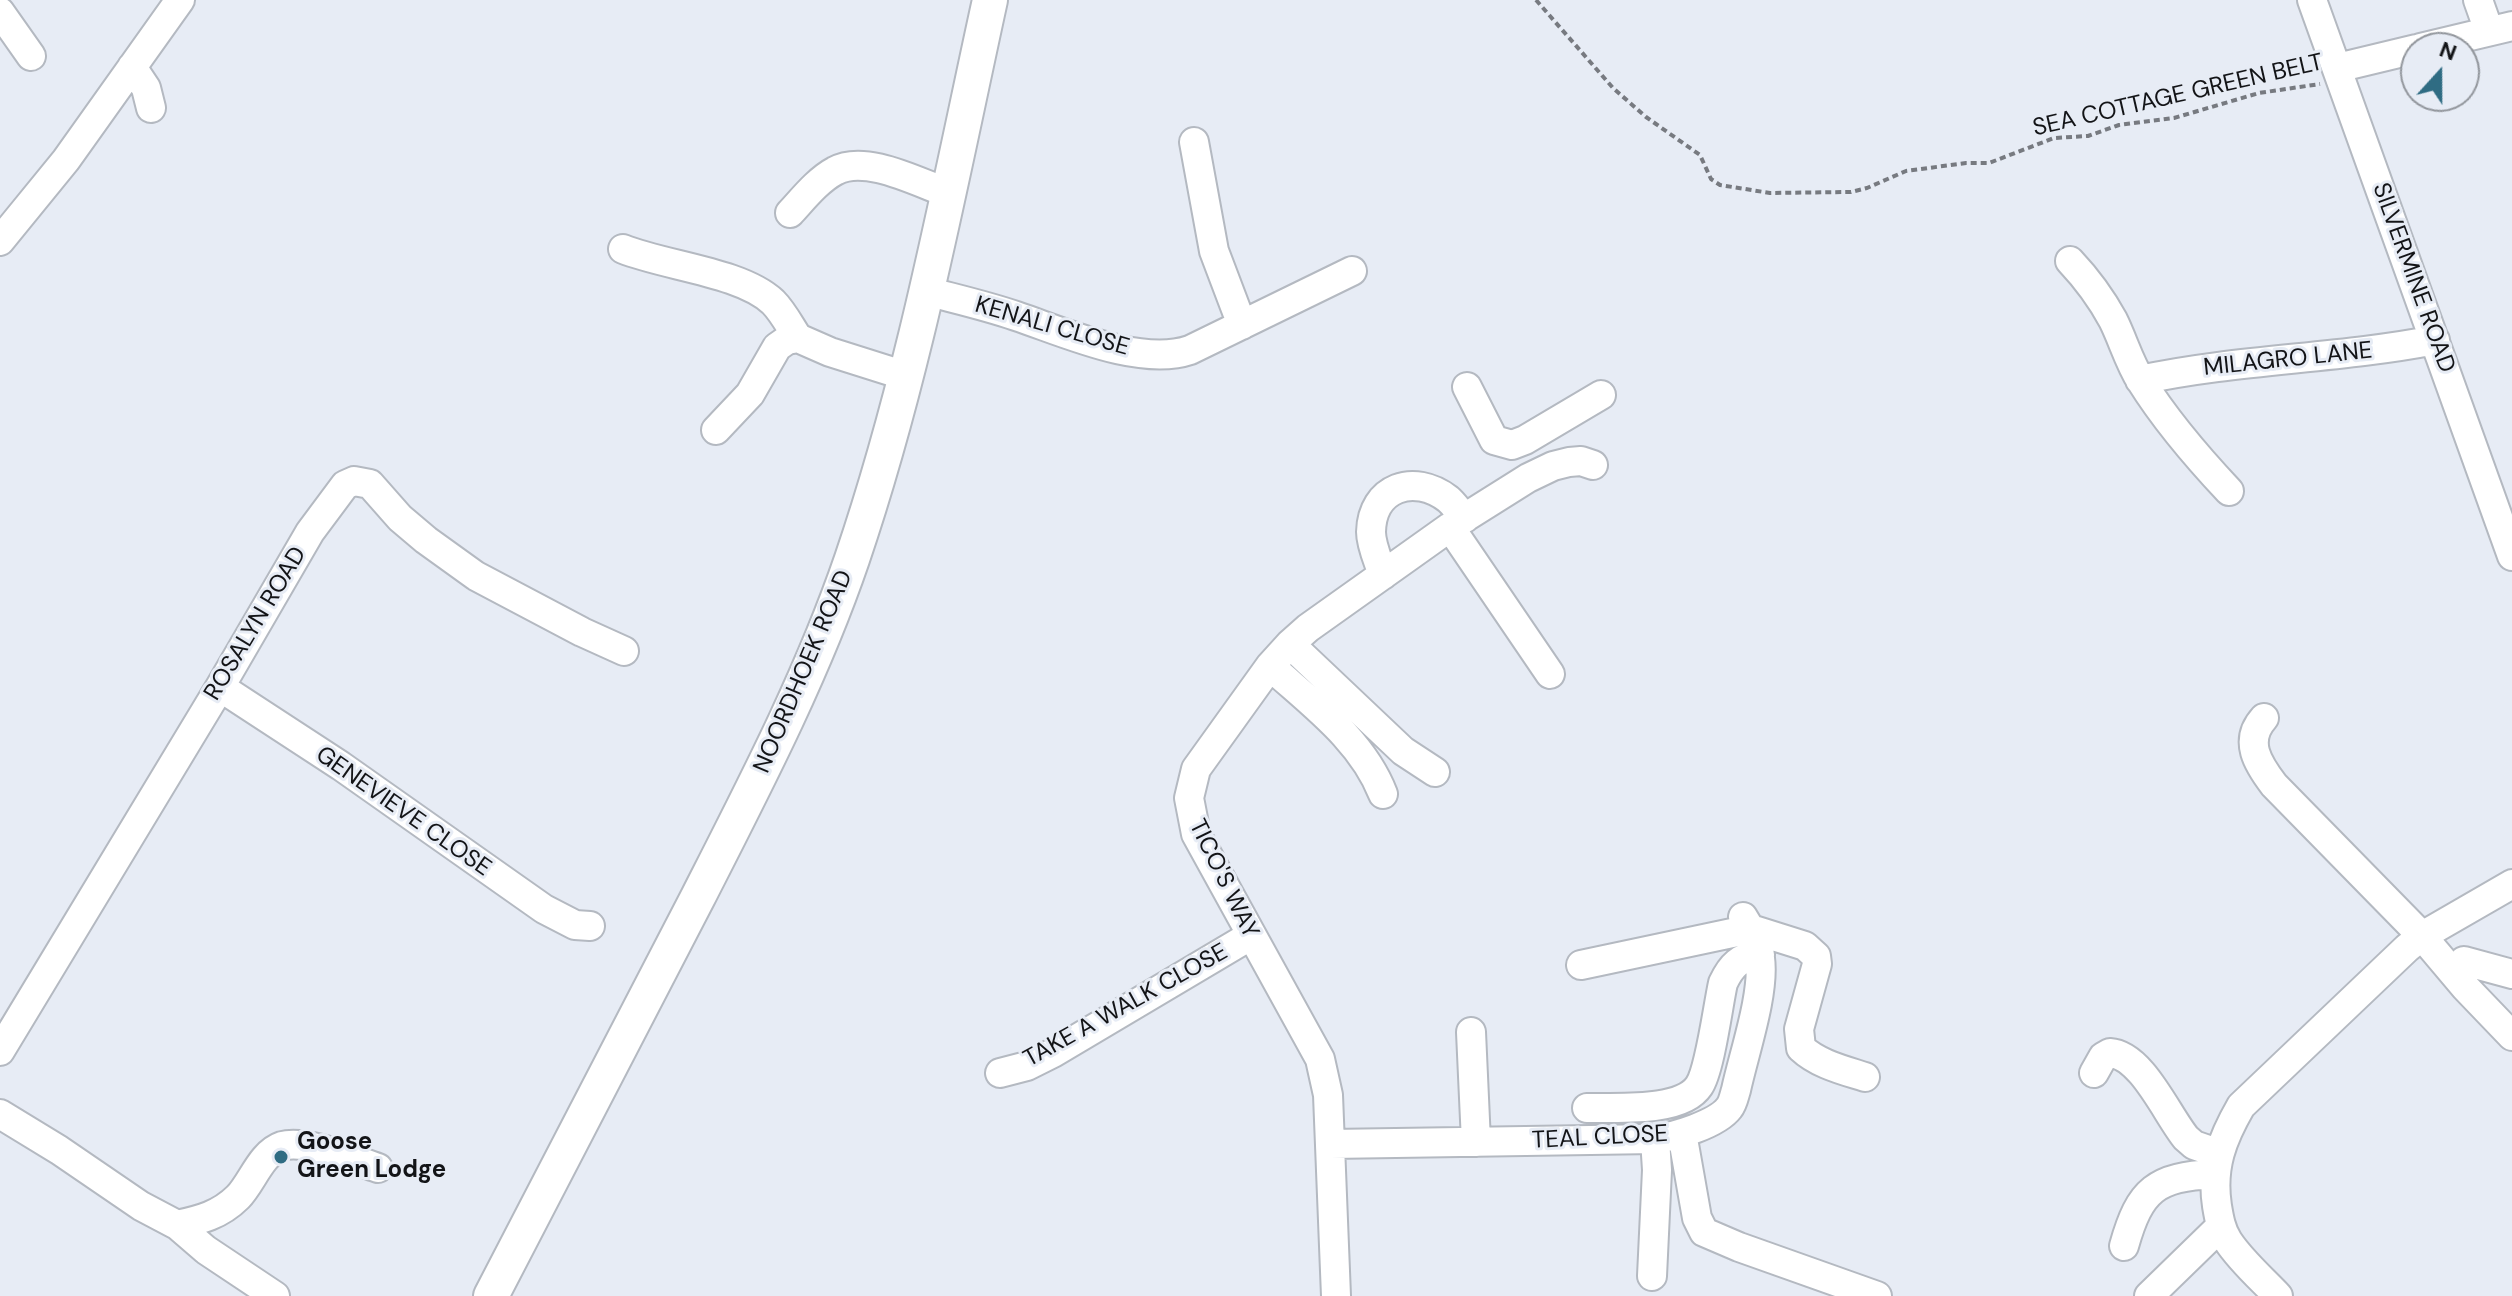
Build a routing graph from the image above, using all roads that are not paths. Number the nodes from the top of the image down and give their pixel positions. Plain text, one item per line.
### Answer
1 (180, 0) edge
2 (990, 0) edge
3 (2312, 0) edge
4 (2478, 0) edge
5 (0, 12) edge
6 (2501, 29) edge
7 (2480, 34) edge
8 (2400, 54) edge
9 (31, 56) dead end
10 (132, 67) junction
11 (2339, 73) junction
12 (151, 108) dead end
13 (1194, 142) dead end
14 (948, 193) junction
15 (790, 213) dead end
16 (0, 241) edge
17 (623, 249) dead end
18 (2070, 261) dead end
19 (1352, 271) dead end
20 (926, 291) junction
21 (1242, 325) junction
22 (798, 338) junction
23 (2435, 340) junction
24 (906, 376) junction
25 (2140, 380) junction
26 (1467, 387) dead end
27 (1601, 395) dead end
28 (716, 430) dead end
29 (1525, 440) junction
30 (1593, 465) dead end
31 (1541, 472) junction
32 (2229, 491) dead end
33 (1458, 523) junction
34 (2512, 556) edge
35 (1383, 575) junction
36 (1290, 644) junction
37 (624, 651) dead end
38 (1270, 666) junction
39 (1550, 674) dead end
40 (220, 687) junction
41 (2264, 718) dead end
42 (1435, 772) dead end
43 (1383, 794) dead end
44 (2512, 884) edge
45 (590, 926) dead end
46 (2430, 932) junction
47 (1751, 933) junction
48 (1250, 936) junction
49 (2464, 961) junction
50 (1581, 965) dead end
51 (2512, 974) edge
52 (2512, 1013) edge
53 (1471, 1032) dead end
54 (2512, 1036) edge
55 (0, 1051) edge
56 (1000, 1073) dead end
57 (2094, 1073) dead end
58 (1865, 1077) dead end
59 (1587, 1108) dead end
60 (0, 1114) edge
61 (1669, 1136) junction
62 (1476, 1142) junction
63 (1331, 1144) junction
64 (2216, 1164) junction
65 (378, 1168) dead end
66 (177, 1225) junction
67 (2221, 1226) junction
68 (2124, 1246) dead end
69 (1652, 1276) dead end
70 (275, 1296) edge
71 (491, 1296) edge
72 (1336, 1296) edge
73 (1877, 1296) edge
74 (2149, 1296) edge
75 (2278, 1296) edge

1 - 10 street
2 - 14 main road, NOORDHOEK ROAD
3 - 11 street, SILVERMINE ROAD
4 - 6 street
5 - 9 street
6 - 7 street
8 - 11 street
10 - 12 street
10 - 16 street
11 - 23 street, SILVERMINE ROAD
13 - 21 street
14 - 15 street
14 - 20 main road, NOORDHOEK ROAD
17 - 22 street
18 - 25 street
19 - 21 street, KENALI CLOSE
20 - 21 street, KENALI CLOSE
20 - 24 main road, NOORDHOEK ROAD
22 - 24 street
22 - 28 street
23 - 25 street, MILAGRO LANE
23 - 34 street, SILVERMINE ROAD
24 - 71 main road, NOORDHOEK ROAD
25 - 32 street
26 - 29 street
27 - 29 street
29 - 31 street
30 - 31 street, TICO'S WAY
31 - 33 street, TICO'S WAY
33 - 35 street, TICO'S WAY
33 - 35 street
33 - 39 street
35 - 36 street, TICO'S WAY
36 - 38 street, TICO'S WAY
36 - 42 street
37 - 40 street, ROSALYN ROAD
38 - 43 street
38 - 48 street, TICO'S WAY
40 - 45 street, GENEVIEVE CLOSE
40 - 55 street, ROSALYN ROAD
41 - 46 street
44 - 46 street
46 - 49 street
46 - 54 street
46 - 64 street
47 - 50 street
47 - 58 street
47 - 59 street
47 - 61 street, TEAL CLOSE
48 - 56 street, TAKE A WALK CLOSE
48 - 63 street, TICO'S WAY
49 - 51 street
49 - 52 street
53 - 62 street
57 - 64 street
60 - 66 street
61 - 62 street, TEAL CLOSE
61 - 69 street
61 - 73 street
62 - 63 street, TEAL CLOSE
63 - 72 street, TICO'S WAY
64 - 67 street
64 - 68 street
65 - 66 street
66 - 70 street
67 - 74 street
67 - 75 street

